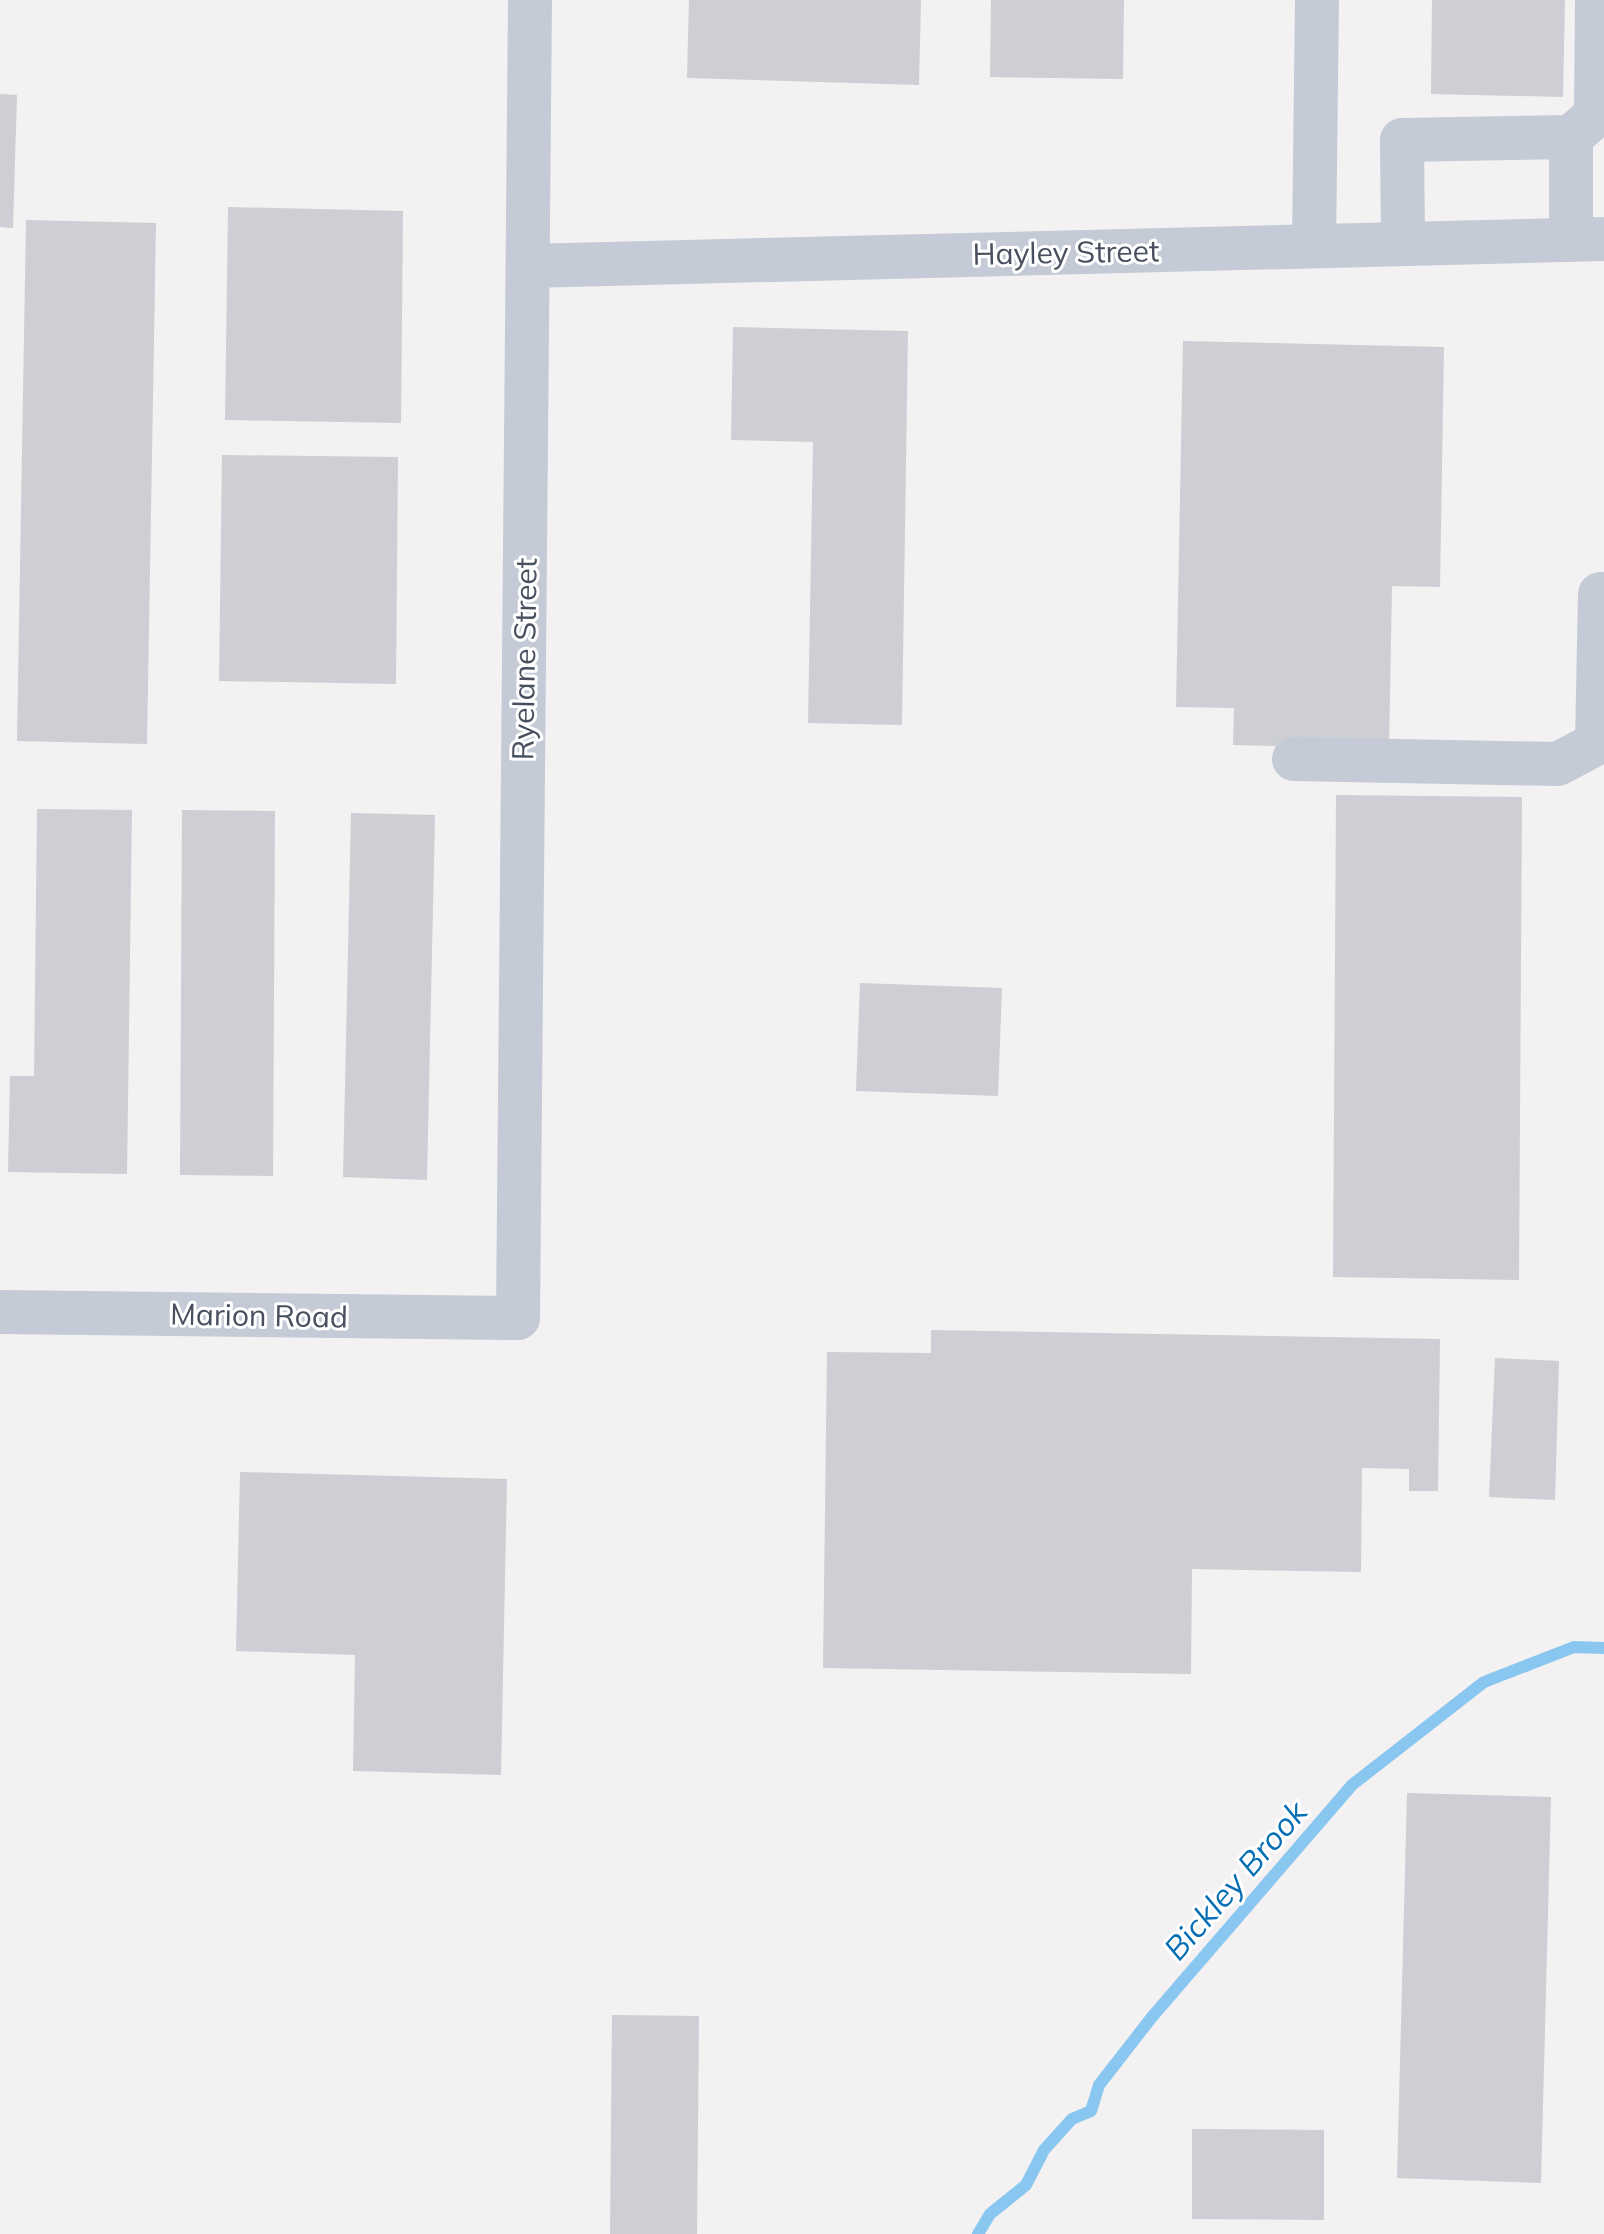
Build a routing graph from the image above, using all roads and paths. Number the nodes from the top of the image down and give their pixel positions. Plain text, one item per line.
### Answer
1 (530, 0) edge
2 (1317, 0) edge
3 (1597, 0) edge
4 (1571, 137) junction
5 (1587, 239) edge
6 (1403, 243) junction
7 (1314, 246) junction
8 (528, 266) junction
9 (1604, 594) edge
10 (1294, 759) dead end
11 (0, 1312) edge
12 (518, 1318) joint

1 - 8 street, Ryelane Street
2 - 7 street
3 - 4 street
4 - 5 street
4 - 6 street
5 - 6 street, Hayley Street
6 - 7 street, Hayley Street
7 - 8 street, Hayley Street
8 - 12 street, Ryelane Street
9 - 10 street
11 - 12 street, Marion Road

